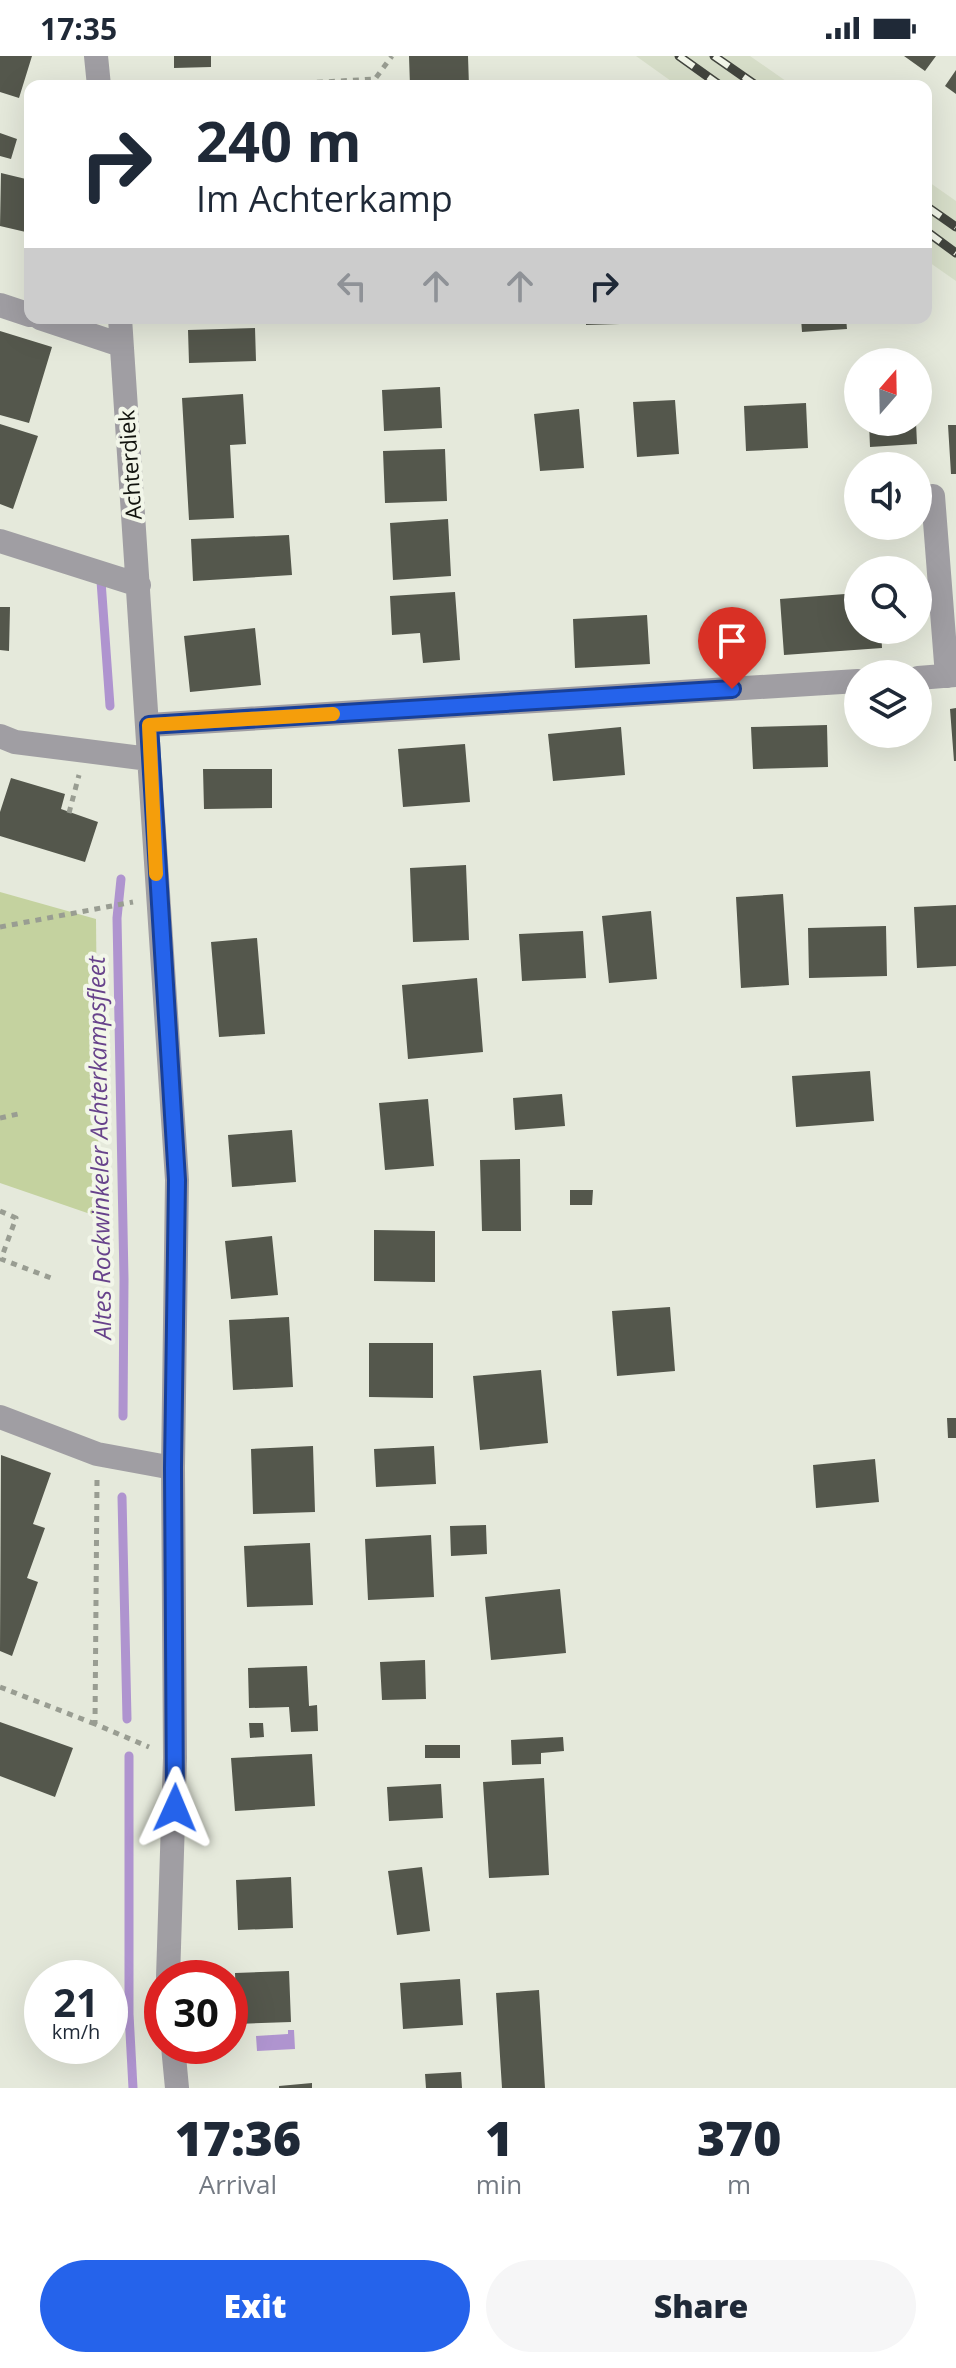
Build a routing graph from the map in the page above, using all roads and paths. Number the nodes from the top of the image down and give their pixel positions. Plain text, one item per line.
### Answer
1 (96, 56) edge
2 (392, 56) edge
3 (98, 80) edge
4 (358, 80) edge
5 (0, 305) edge
6 (24, 313) edge
7 (58, 324) edge
8 (120, 324) edge
9 (121, 345) junction
10 (933, 496) dead end
11 (0, 541) edge
12 (139, 585) junction
13 (952, 675) edge
14 (932, 677) edge
15 (844, 682) edge
16 (149, 725) junction
17 (0, 736) edge
18 (85, 751) junction
19 (149, 759) junction
20 (69, 813) dead end
21 (137, 901) dead end
22 (0, 927) edge
23 (18, 1114) dead end
24 (0, 1118) edge
25 (0, 1211) edge
26 (51, 1278) dead end
27 (0, 1417) edge
28 (97, 1454) junction
29 (173, 1468) junction
30 (0, 1687) edge
31 (95, 1724) junction
32 (175, 1758) junction
33 (169, 1960) edge
34 (175, 2064) edge
35 (177, 2088) edge

1 - 3 street
2 - 4 path
5 - 6 street
7 - 9 street
8 - 9 street, Achterdiek
9 - 12 street, Achterdiek
10 - 13 street
11 - 12 street
12 - 16 street, Achterdiek
13 - 14 street
15 - 16 street
16 - 19 street, Achterdiek
17 - 18 street
18 - 19 street
18 - 20 path
19 - 29 street, Achterdiek
21 - 22 path
23 - 24 path
25 - 26 path
27 - 28 street
28 - 29 street
28 - 31 path
29 - 32 street, Achterdiek
30 - 31 path
31 - 32 path
32 - 33 street, Achterdiek
34 - 35 street

